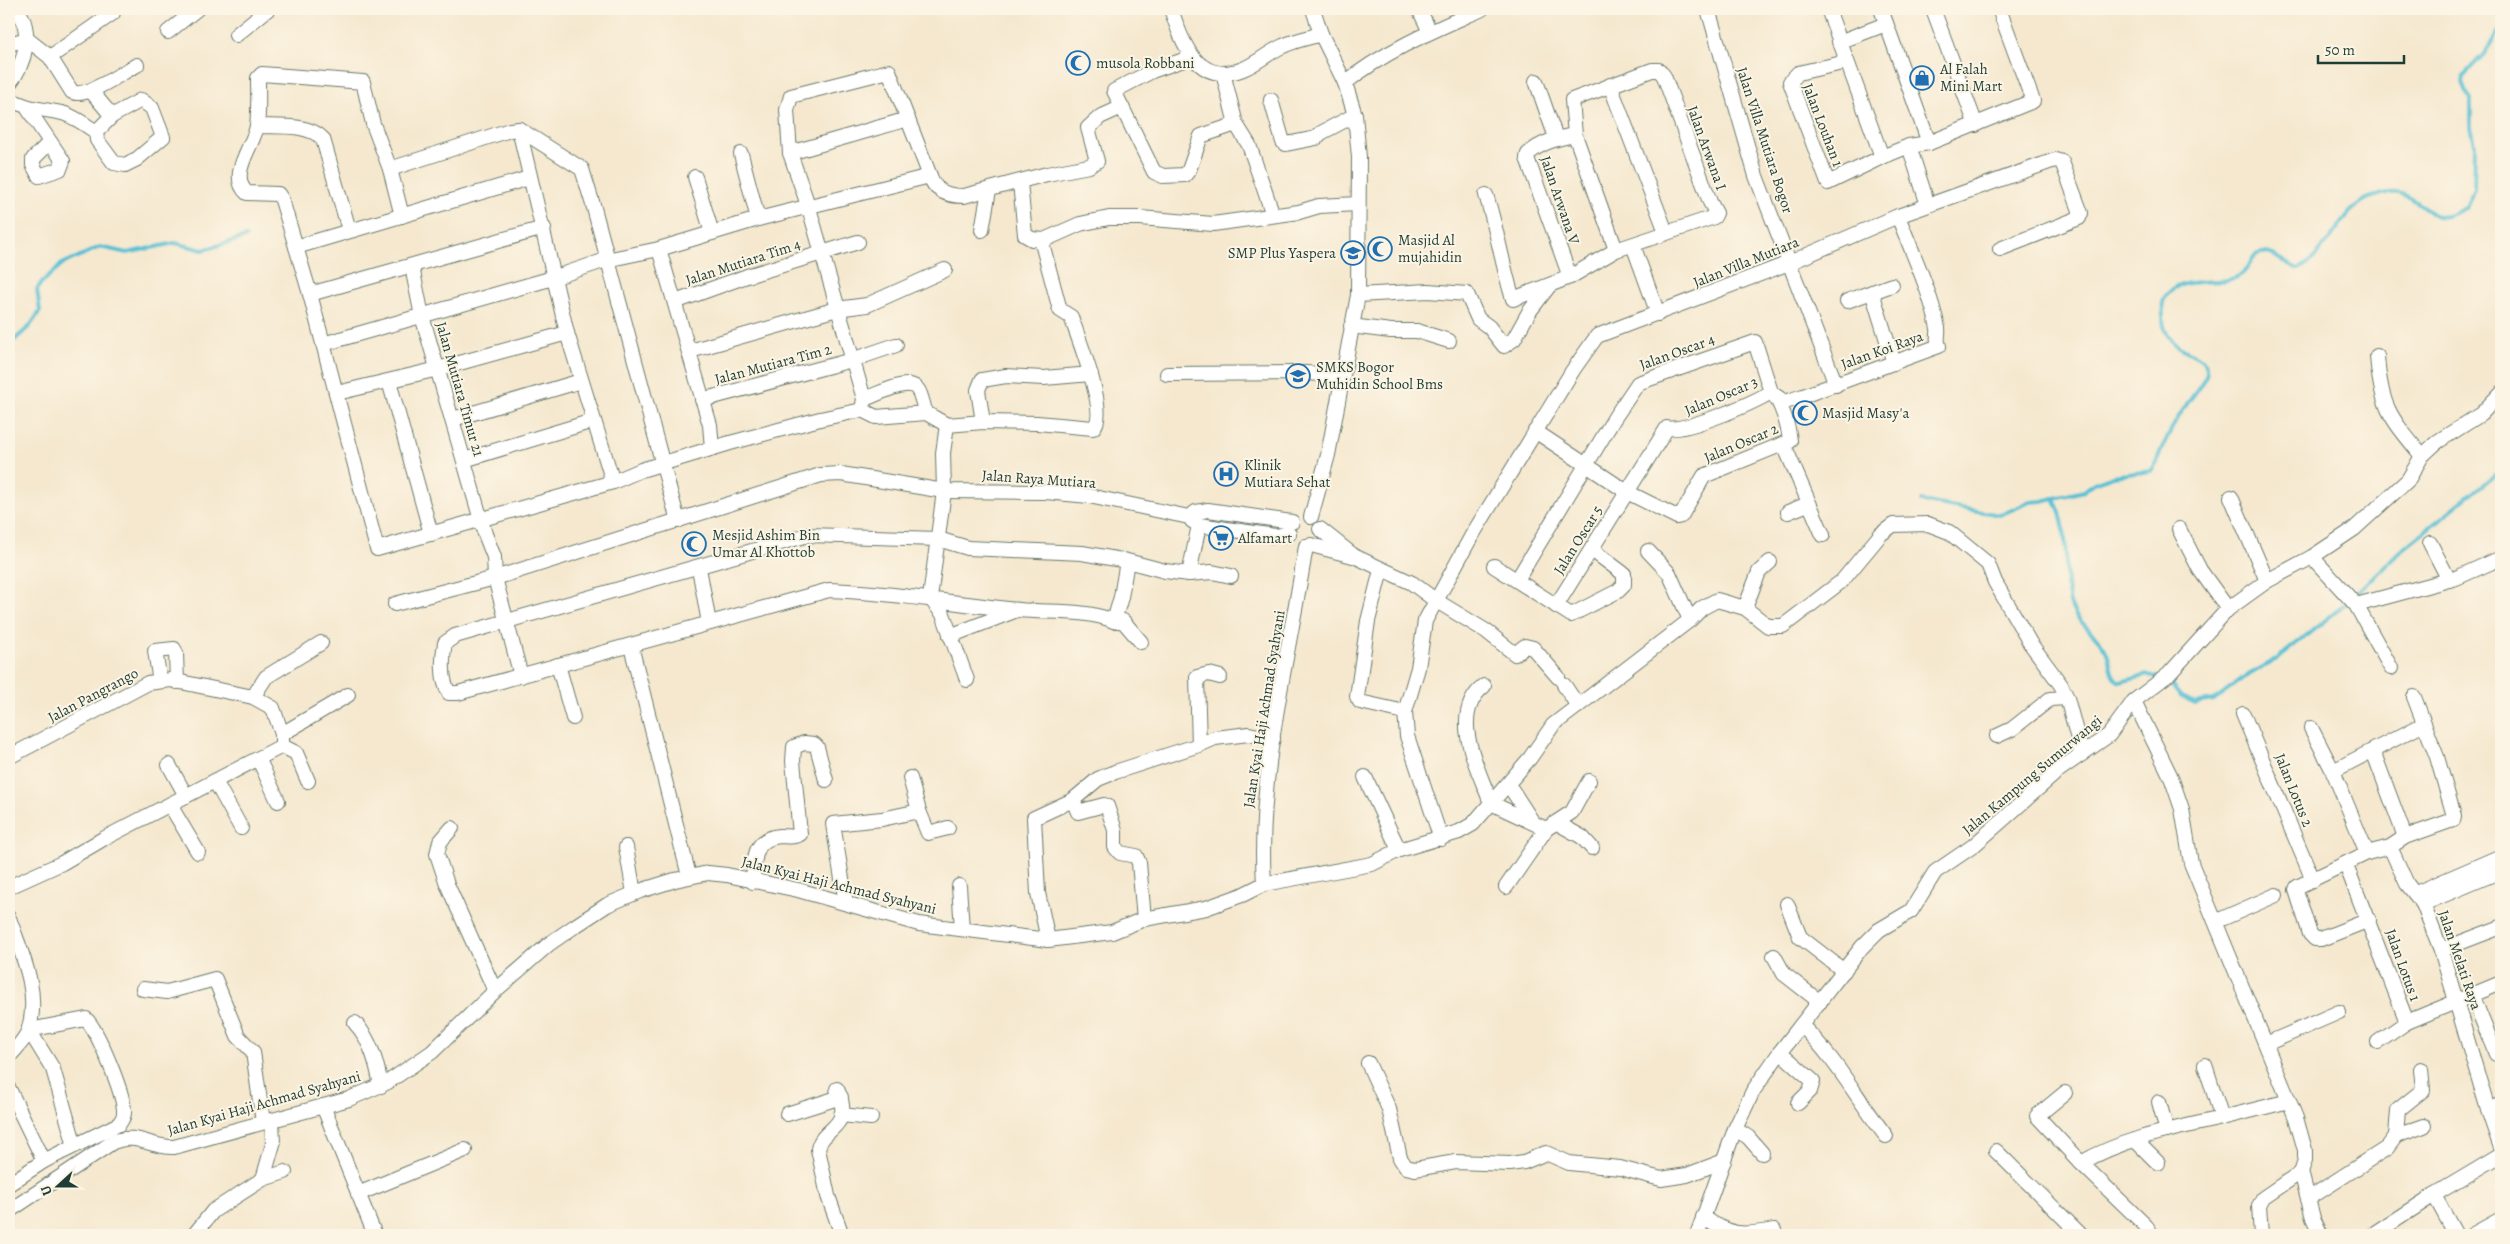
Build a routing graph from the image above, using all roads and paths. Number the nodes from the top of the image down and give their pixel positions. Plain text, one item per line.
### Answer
1 (197, 9) edge
2 (268, 9) edge
3 (1172, 9) edge
4 (1313, 9) edge
5 (1419, 9) edge
6 (1482, 9) edge
7 (1828, 9) edge
8 (1881, 9) edge
9 (1934, 9) edge
10 (1999, 9) edge
11 (21, 10) edge
12 (1707, 11) edge
13 (112, 13) dead end
14 (1886, 24) junction
15 (168, 32) dead end
16 (1430, 32) junction
17 (1321, 34) junction
18 (236, 35) dead end
19 (27, 39) junction
20 (1839, 42) junction
21 (9, 44) edge
22 (50, 57) junction
23 (1192, 57) junction
24 (1847, 62) junction
25 (136, 65) dead end
26 (1223, 73) junction
27 (1536, 81) dead end
28 (1345, 83) junction
29 (9, 84) edge
30 (1610, 85) junction
31 (91, 91) junction
32 (9, 100) edge
33 (1271, 100) dead end
34 (1122, 107) junction
35 (28, 109) junction
36 (1354, 115) junction
37 (112, 116) junction
38 (908, 119) junction
39 (1236, 124) junction
40 (1976, 124) junction
41 (257, 126) junction
42 (519, 129) junction
43 (96, 132) junction
44 (1575, 135) junction
45 (1556, 138) junction
46 (50, 142) dead end
47 (1929, 143) junction
48 (1909, 146) junction
49 (790, 153) junction
50 (741, 154) dead end
51 (1882, 157) junction
52 (390, 169) junction
53 (930, 176) junction
54 (694, 177) dead end
55 (529, 178) junction
56 (1020, 182) junction
57 (989, 190) junction
58 (1486, 195) dead end
59 (1358, 204) junction
60 (1928, 205) junction
61 (809, 208) junction
62 (402, 216) junction
63 (1273, 216) junction
64 (1898, 216) junction
65 (758, 219) junction
66 (544, 228) junction
67 (349, 230) junction
68 (982, 230) dead end
69 (1666, 232) junction
70 (712, 233) junction
71 (1044, 240) junction
72 (858, 242) dead end
73 (1633, 245) junction
74 (296, 247) junction
75 (2000, 248) dead end
76 (659, 249) junction
77 (1616, 250) junction
78 (822, 254) junction
79 (606, 260) junction
80 (1789, 263) junction
81 (412, 266) junction
82 (945, 270) dead end
83 (1570, 277) junction
84 (553, 278) junction
85 (1892, 285) dead end
86 (1549, 286) junction
87 (1872, 292) junction
88 (310, 294) junction
89 (1358, 295) junction
90 (1847, 301) dead end
91 (675, 302) junction
92 (837, 309) junction
93 (1658, 314) junction
94 (422, 316) junction
95 (1351, 326) junction
96 (567, 333) junction
97 (1449, 341) dead end
98 (324, 344) junction
99 (896, 344) dead end
100 (1757, 346) joint
101 (690, 351) junction
102 (2377, 356) dead end
103 (852, 360) junction
104 (1894, 363) junction
105 (438, 369) junction
106 (1091, 374) junction
107 (1167, 374) dead end
108 (1341, 378) junction
109 (389, 381) junction
110 (581, 381) junction
111 (1836, 385) junction
112 (336, 393) junction
113 (1774, 394) junction
114 (2501, 394) edge
115 (702, 400) junction
116 (863, 405) junction
117 (926, 413) junction
118 (453, 420) junction
119 (593, 421) junction
120 (983, 422) junction
121 (947, 425) junction
122 (1535, 432) junction
123 (1784, 445) junction
124 (712, 448) junction
125 (2422, 456) junction
126 (464, 460) junction
127 (662, 464) junction
128 (1586, 464) junction
129 (613, 482) junction
130 (944, 491) junction
131 (1627, 492) junction
132 (2231, 497) dead end
133 (1808, 504) junction
134 (1788, 512) dead end
135 (1311, 516) junction
136 (481, 520) junction
137 (678, 521) junction
138 (1194, 521) junction
139 (1291, 528) junction
140 (1320, 529) junction
141 (2179, 529) dead end
142 (431, 534) junction
143 (1823, 535) dead end
144 (938, 539) junction
145 (2430, 543) dead end
146 (1309, 546) junction
147 (1592, 550) junction
148 (1648, 551) dead end
149 (1354, 556) junction
150 (2312, 557) junction
151 (2501, 558) edge
152 (1127, 561) junction
153 (1770, 562) dead end
154 (1494, 566) dead end
155 (699, 568) junction
156 (1381, 570) junction
157 (1189, 574) junction
158 (1231, 576) dead end
159 (495, 578) junction
160 (1517, 580) junction
161 (2449, 580) junction
162 (2267, 581) junction
163 (930, 598) junction
164 (1435, 600) junction
165 (2351, 600) junction
166 (395, 604) dead end
167 (1556, 606) junction
168 (1745, 608) junction
169 (2228, 609) junction
170 (1018, 610) junction
171 (1114, 620) junction
172 (1690, 620) junction
173 (508, 623) junction
174 (709, 623) junction
175 (950, 636) junction
176 (1141, 642) dead end
177 (321, 643) dead end
178 (631, 646) junction
179 (558, 665) junction
180 (2391, 668) dead end
181 (521, 676) junction
182 (1220, 677) dead end
183 (967, 680) dead end
184 (160, 681) junction
185 (177, 682) junction
186 (1484, 686) dead end
187 (348, 695) dead end
188 (254, 696) junction
189 (2414, 697) dead end
190 (2067, 698) junction
191 (2134, 701) junction
192 (1578, 706) junction
193 (1406, 712) junction
194 (2243, 714) dead end
195 (573, 718) dead end
196 (2424, 724) junction
197 (2311, 728) dead end
198 (1997, 736) dead end
199 (1554, 737) dead end
200 (1273, 739) junction
201 (280, 744) junction
202 (1200, 746) junction
203 (2373, 751) junction
204 (2082, 754) junction
205 (9, 757) edge
206 (259, 760) junction
207 (169, 765) dead end
208 (2333, 771) junction
209 (1365, 777) dead end
210 (910, 778) dead end
211 (826, 780) dead end
212 (1589, 780) dead end
213 (215, 781) junction
214 (308, 781) dead end
215 (1512, 790) junction
216 (186, 796) junction
217 (1074, 800) junction
218 (278, 801) dead end
219 (1496, 804) junction
220 (170, 805) junction
221 (919, 811) junction
222 (1572, 812) junction
223 (1533, 823) junction
224 (1552, 826) junction
225 (241, 828) dead end
226 (452, 828) dead end
227 (948, 828) dead end
228 (1582, 837) junction
229 (2406, 837) junction
230 (1441, 838) junction
231 (626, 847) dead end
232 (2390, 847) junction
233 (1592, 848) dead end
234 (1399, 850) junction
235 (198, 852) dead end
236 (2367, 853) junction
237 (2501, 856) edge
238 (2346, 865) junction
239 (2501, 871) edge
240 (689, 876) junction
241 (2313, 880) junction
242 (753, 882) junction
243 (1264, 884) junction
244 (959, 886) dead end
245 (9, 887) edge
246 (1506, 887) dead end
247 (634, 893) junction
248 (2276, 896) dead end
249 (2419, 898) junction
250 (846, 903) junction
251 (1786, 904) dead end
252 (1144, 919) junction
253 (9, 920) edge
254 (2369, 920) junction
255 (2217, 921) junction
256 (2501, 927) edge
257 (962, 929) junction
258 (1048, 940) junction
259 (2441, 950) junction
260 (1774, 956) dead end
261 (1844, 972) junction
262 (2501, 983) edge
263 (143, 990) dead end
264 (495, 991) junction
265 (2472, 994) junction
266 (2458, 1000) junction
267 (1820, 1002) junction
268 (2339, 1012) dead end
269 (2407, 1022) junction
270 (355, 1023) dead end
271 (1801, 1026) junction
272 (29, 1030) junction
273 (2378, 1042) dead end
274 (2266, 1044) junction
275 (1780, 1052) junction
276 (2499, 1053) edge
277 (9, 1057) edge
278 (2475, 1061) junction
279 (1368, 1063) dead end
280 (2205, 1065) dead end
281 (2422, 1069) dead end
282 (381, 1086) junction
283 (9, 1089) edge
284 (2066, 1093) dead end
285 (2288, 1101) junction
286 (1798, 1102) dead end
287 (2159, 1102) dead end
288 (2501, 1104) edge
289 (323, 1106) junction
290 (2488, 1110) junction
291 (787, 1114) dead end
292 (841, 1116) junction
293 (872, 1118) dead end
294 (2222, 1118) junction
295 (268, 1121) junction
296 (2424, 1126) dead end
297 (1735, 1128) junction
298 (2167, 1130) junction
299 (1886, 1136) dead end
300 (2396, 1136) junction
301 (2135, 1140) junction
302 (75, 1146) junction
303 (2501, 1148) edge
304 (465, 1150) dead end
305 (1996, 1151) dead end
306 (1762, 1153) dead end
307 (2501, 1155) edge
308 (44, 1161) junction
309 (1724, 1161) junction
310 (2081, 1163) junction
311 (2158, 1163) dead end
312 (285, 1172) dead end
313 (2301, 1172) junction
314 (263, 1179) junction
315 (9, 1184) edge
316 (358, 1194) junction
317 (2434, 1195) junction
318 (2308, 1199) junction
319 (9, 1211) edge
320 (1703, 1217) junction
321 (2501, 1219) edge
322 (1774, 1230) dead end
323 (194, 1235) edge
324 (375, 1235) edge
325 (842, 1235) edge
326 (1697, 1235) edge
327 (2081, 1235) edge
328 (2147, 1235) edge
329 (2260, 1235) edge
330 (2321, 1235) edge
331 (2373, 1235) edge
332 (2456, 1235) edge
333 (2472, 1235) edge

1 - 15 street
2 - 18 street
3 - 23 street
4 - 17 street
5 - 16 street
6 - 16 street
7 - 20 street
8 - 14 street
9 - 40 street
10 - 40 street
11 - 19 street
12 - 80 street, Jalan Villa Mutiara Bogor
13 - 22 street
14 - 20 street
14 - 47 street
16 - 28 street
17 - 26 street
17 - 28 street
19 - 21 street
19 - 22 street
19 - 29 street
20 - 24 street
22 - 31 street
23 - 26 street
23 - 34 street
24 - 51 street
24 - 51 street, Jalan Louhan 1
25 - 31 street
26 - 39 street
27 - 45 street
28 - 36 street
30 - 44 street
30 - 69 street
30 - 69 street, Jalan Arwana I
31 - 37 street
32 - 35 street
33 - 36 street
34 - 39 street
34 - 56 street
35 - 43 street
35 - 46 street
36 - 59 street
37 - 43 street
37 - 43 street
38 - 49 street
38 - 49 street
38 - 53 street
39 - 63 street
40 - 47 street
41 - 52 street
41 - 67 street
41 - 74 street
42 - 52 street
42 - 55 street
42 - 79 street
44 - 45 street, Jalan Arwana V
44 - 77 street
45 - 83 street, Jalan Arwana V
47 - 48 street
48 - 51 street
48 - 60 street
49 - 61 street
50 - 65 street
52 - 62 street
53 - 57 street
53 - 61 street
54 - 70 street
55 - 62 street
55 - 66 street
56 - 57 street
56 - 71 street
57 - 68 street
58 - 86 street
59 - 63 street
59 - 89 street
60 - 64 street, Jalan Villa Mutiara
60 - 75 street, Jalan Villa Mutiara
61 - 65 street
61 - 78 street
62 - 67 street
63 - 71 street
64 - 80 street, Jalan Villa Mutiara
64 - 104 street, Jalan Koi Raya
65 - 70 street
66 - 81 street
66 - 84 street
67 - 74 street
69 - 73 street
70 - 76 street
71 - 106 street
72 - 78 street, Jalan Mutiara Tim 4
73 - 77 street
73 - 93 street
74 - 88 street
76 - 79 street
76 - 91 street
77 - 83 street
78 - 91 street, Jalan Mutiara Tim 4
78 - 92 street
79 - 84 street
79 - 127 street
80 - 93 street, Jalan Villa Mutiara
80 - 111 street, Jalan Villa Mutiara Bogor
81 - 88 street
81 - 94 street, Jalan Mutiara Timur 21
82 - 92 street
83 - 86 street
84 - 94 street
84 - 96 street
85 - 87 street
86 - 89 street
87 - 90 street
87 - 104 street
88 - 98 street
89 - 95 street
91 - 101 street
92 - 101 street
92 - 103 street
93 - 122 street, Jalan Villa Mutiara
94 - 98 street
94 - 105 street, Jalan Mutiara Timur 21
95 - 97 street
95 - 108 street
96 - 105 street
96 - 110 street
98 - 112 street
99 - 103 street, Jalan Mutiara Tim 2
100 - 113 street, Jalan Oscar 2
100 - 128 street, Jalan Oscar 4
101 - 115 street
102 - 125 street
103 - 115 street, Jalan Mutiara Tim 2
103 - 116 street
104 - 111 street, Jalan Koi Raya
105 - 109 street
105 - 118 street, Jalan Mutiara Timur 21
106 - 120 street
106 - 120 street
107 - 108 street
108 - 135 street
109 - 112 street
109 - 142 street
110 - 118 street
110 - 119 street
111 - 113 street, Jalan Koi Raya
112 - 142 street
113 - 123 street, Jalan Oscar 2
113 - 131 street, Jalan Oscar 3
114 - 125 street, Jalan Kampung Sumurwangi
115 - 124 street
116 - 117 street
116 - 117 street
116 - 124 street
117 - 121 street
118 - 126 street, Jalan Mutiara Timur 21
119 - 126 street
119 - 129 street
120 - 121 street
121 - 130 street
122 - 128 street
122 - 164 street, Jalan Villa Mutiara
123 - 131 street, Jalan Oscar 2
123 - 133 street
124 - 127 street
125 - 150 street, Jalan Kampung Sumurwangi
126 - 136 street, Jalan Mutiara Timur 21
127 - 129 street
127 - 137 street
128 - 131 street
128 - 160 street, Jalan Oscar 4
129 - 136 street
130 - 137 street, Jalan Raya Mutiara
130 - 138 street, Jalan Raya Mutiara
130 - 144 street
131 - 147 street, Jalan Oscar 5
132 - 162 street
133 - 134 street
133 - 143 street
135 - 139 street
135 - 140 street
136 - 142 street
136 - 159 street, Jalan Mutiara Timur 21
137 - 159 street, Jalan Raya Mutiara
138 - 139 street
138 - 157 street
139 - 146 street
140 - 146 street
140 - 149 street
141 - 169 street
144 - 152 street
144 - 155 street
144 - 163 street
145 - 161 street
146 - 149 street
146 - 200 street, Jalan Kyai Haji Achmad Syahyani
147 - 167 street, Jalan Oscar 5
147 - 167 street
148 - 172 street
149 - 156 street
150 - 162 street, Jalan Kampung Sumurwangi
150 - 165 street
151 - 161 street
152 - 157 street
152 - 171 street
153 - 168 street
154 - 160 street
155 - 173 street
155 - 174 street
156 - 164 street
156 - 193 street
157 - 158 street
159 - 166 street, Jalan Raya Mutiara
159 - 173 street, Jalan Mutiara Timur 21
160 - 167 street
161 - 165 street
162 - 169 street, Jalan Kampung Sumurwangi
163 - 170 street
163 - 174 street
163 - 175 street
164 - 192 street
164 - 193 street, Jalan Villa Mutiara
165 - 180 street
168 - 172 street
168 - 190 street
169 - 191 street, Jalan Kampung Sumurwangi
170 - 171 street
170 - 175 street
171 - 176 street
172 - 192 street
173 - 181 street, Jalan Mutiara Timur 21
173 - 181 street
174 - 178 street
175 - 183 street
177 - 188 street
178 - 179 street
178 - 240 street
179 - 181 street
179 - 195 street
182 - 202 street
184 - 185 street, Jalan Pangrango
184 - 185 street
184 - 205 street, Jalan Pangrango
185 - 188 street, Jalan Pangrango
186 - 219 street
187 - 201 street
188 - 201 street, Jalan Pangrango
189 - 196 street
190 - 198 street
190 - 204 street
191 - 204 street, Jalan Kampung Sumurwangi
191 - 255 street
192 - 219 street
193 - 230 street
194 - 241 street, Jalan Lotus 2
196 - 203 street
196 - 229 street
197 - 208 street
199 - 215 street
200 - 202 street
200 - 243 street, Jalan Kyai Haji Achmad Syahyani
201 - 206 street
201 - 214 street
202 - 217 street
203 - 208 street
203 - 229 street
204 - 261 street, Jalan Kampung Sumurwangi
206 - 213 street
206 - 218 street
207 - 216 street
208 - 236 street
209 - 234 street
210 - 221 street
211 - 242 street
212 - 222 street
213 - 216 street
213 - 225 street
215 - 219 street
215 - 223 street
216 - 220 street
217 - 252 street
217 - 258 street
219 - 223 street
219 - 230 street
220 - 235 street
220 - 245 street
221 - 227 street
221 - 250 street
222 - 224 street
222 - 228 street
223 - 224 street
224 - 228 street
224 - 246 street
226 - 264 street
228 - 233 street
229 - 232 street
230 - 234 street
231 - 247 street
232 - 236 street
232 - 249 street, Jalan Melati Raya
234 - 243 street
236 - 238 street
237 - 249 street
238 - 241 street
238 - 254 street, Jalan Lotus 1
239 - 249 street
240 - 242 street, Jalan Kyai Haji Achmad Syahyani
240 - 247 street, Jalan Kyai Haji Achmad Syahyani
241 - 254 street, Jalan Lotus 1
242 - 250 street, Jalan Kyai Haji Achmad Syahyani
243 - 252 street, Jalan Kyai Haji Achmad Syahyani
244 - 257 street
247 - 264 street, Jalan Kyai Haji Achmad Syahyani
248 - 255 street
249 - 259 street, Jalan Melati Raya
250 - 257 street, Jalan Kyai Haji Achmad Syahyani
251 - 261 street
252 - 258 street, Jalan Kyai Haji Achmad Syahyani
253 - 272 street
254 - 269 street, Jalan Lotus 1
255 - 274 street
256 - 259 street
257 - 258 street, Jalan Kyai Haji Achmad Syahyani
259 - 266 street, Jalan Melati Raya
260 - 267 street
261 - 267 street, Jalan Kampung Sumurwangi
262 - 265 street
263 - 295 street
264 - 282 street, Jalan Kyai Haji Achmad Syahyani
265 - 266 street
265 - 276 street
266 - 269 street
266 - 278 street, Jalan Melati Raya
267 - 271 street, Jalan Kampung Sumurwangi
268 - 274 street
269 - 273 street
270 - 282 street
271 - 275 street, Jalan Kampung Sumurwangi
271 - 299 street
272 - 277 street
272 - 302 street
272 - 302 street
274 - 285 street
275 - 286 street
275 - 297 street, Jalan Kampung Sumurwangi
276 - 278 street
278 - 290 street, Jalan Melati Raya
279 - 309 street
280 - 294 street
281 - 300 street
282 - 289 street, Jalan Kyai Haji Achmad Syahyani
283 - 308 street
284 - 310 street
285 - 294 street
285 - 313 street
287 - 298 street
288 - 290 street
289 - 295 street, Jalan Kyai Haji Achmad Syahyani
289 - 316 street
290 - 303 street, Jalan Melati Raya
291 - 292 street
292 - 293 street
292 - 325 street
294 - 298 street
295 - 314 street
295 - 319 street, Jalan Kyai Haji Achmad Syahyani
296 - 300 street
297 - 306 street
297 - 309 street, Jalan Kampung Sumurwangi
298 - 301 street
300 - 318 street
301 - 310 street
301 - 311 street
302 - 308 street
304 - 316 street
305 - 327 street
307 - 317 street
308 - 315 street
309 - 320 street, Jalan Kampung Sumurwangi
310 - 328 street
312 - 314 street
313 - 318 street
313 - 329 street
314 - 323 street
316 - 324 street
317 - 331 street
317 - 332 street
318 - 330 street
320 - 322 street
320 - 326 street, Jalan Kampung Sumurwangi
321 - 333 street

